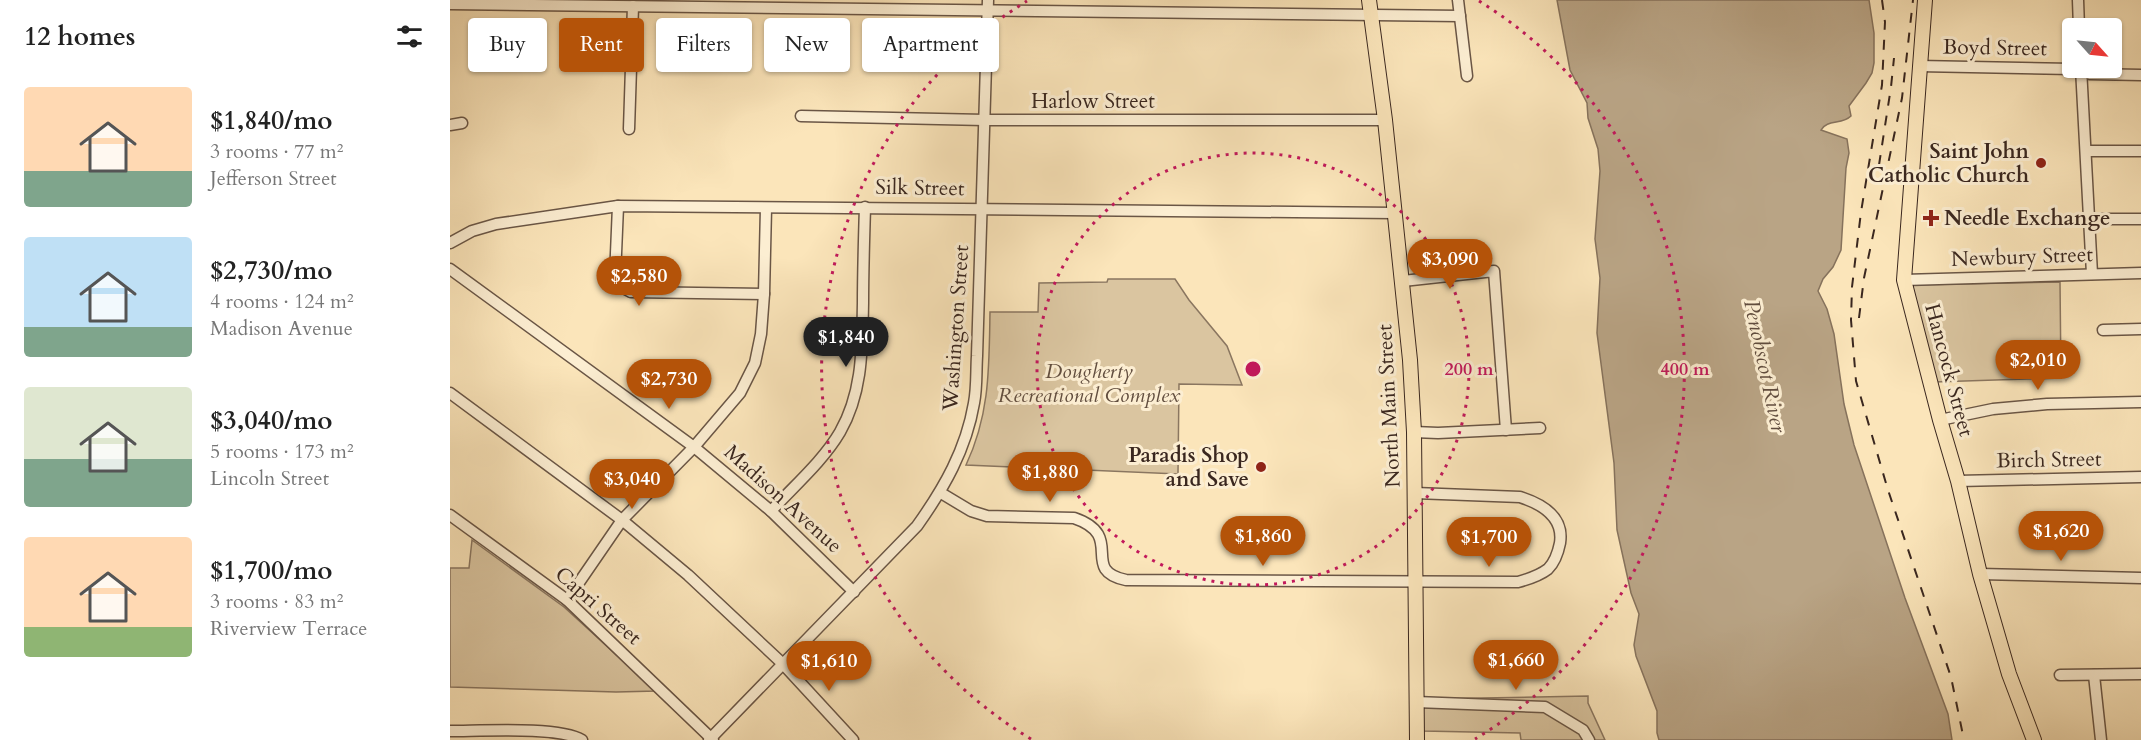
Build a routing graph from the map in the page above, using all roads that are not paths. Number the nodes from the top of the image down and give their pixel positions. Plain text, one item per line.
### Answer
1 (1369, 0) edge
2 (1458, 0) edge
3 (1924, 0) edge
4 (2078, 0) edge
5 (450, 4) edge
6 (988, 5) edge
7 (633, 6) junction
8 (1371, 16) junction
9 (1460, 16) junction
10 (2079, 18) edge
11 (1919, 66) junction
12 (2062, 69) edge
13 (2122, 75) edge
14 (2141, 75) edge
15 (1467, 76) dead end
16 (2081, 78) edge
17 (801, 116) dead end
18 (985, 120) junction
19 (1385, 120) junction
20 (462, 123) dead end
21 (450, 125) edge
22 (628, 129) dead end
23 (2086, 151) junction
24 (2141, 151) edge
25 (618, 206) junction
26 (865, 207) junction
27 (766, 208) junction
28 (982, 208) junction
29 (1395, 213) junction
30 (2089, 219) junction
31 (2141, 219) edge
32 (450, 243) edge
33 (450, 269) edge
34 (2141, 273) edge
35 (2092, 274) junction
36 (1904, 280) junction
37 (1403, 281) junction
38 (764, 294) junction
39 (2141, 329) edge
40 (2103, 330) dead end
41 (450, 393) edge
42 (2141, 402) edge
43 (1940, 420) junction
44 (1540, 428) dead end
45 (1506, 430) junction
46 (1414, 432) junction
47 (694, 447) junction
48 (2141, 477) edge
49 (1958, 481) junction
50 (941, 493) junction
51 (1415, 493) junction
52 (771, 511) junction
53 (450, 515) edge
54 (622, 520) junction
55 (1980, 574) junction
56 (2141, 578) edge
57 (1414, 582) junction
58 (854, 592) junction
59 (567, 600) junction
60 (783, 664) junction
61 (2141, 674) edge
62 (2060, 675) dead end
63 (2094, 675) junction
64 (1416, 702) junction
65 (450, 731) edge
66 (711, 739) edge
67 (582, 740) edge
68 (853, 740) edge
69 (1417, 740) edge
70 (1589, 740) edge
71 (2034, 740) edge
72 (2101, 740) edge

1 - 8 main road, North Main Street
2 - 9 street
3 - 11 main road, Hancock Street
4 - 10 street
5 - 7 street
6 - 7 street
6 - 8 street
6 - 18 street, Washington Street
7 - 22 street
8 - 9 street
8 - 19 main road, North Main Street
9 - 15 street
11 - 12 street, Boyd Street
11 - 36 main road, Hancock Street
13 - 14 street, Boyd Street
16 - 23 street
17 - 18 street, Harlow Street
18 - 19 street, Harlow Street
18 - 28 street, Washington Street
19 - 29 main road, North Main Street
20 - 21 street
23 - 24 street
23 - 30 street
25 - 27 street, Silk Street
25 - 32 street, Silk Street
25 - 38 street
26 - 27 street, Silk Street
26 - 28 street, Silk Street
26 - 52 street
27 - 38 street
28 - 29 street, Silk Street
28 - 50 street, Washington Street
29 - 37 main road, North Main Street
30 - 31 street
30 - 35 street
33 - 47 street, Madison Avenue
34 - 35 street, Newbury Street
35 - 36 street, Newbury Street
36 - 43 main road, Hancock Street
37 - 45 street
37 - 46 main road, North Main Street
38 - 47 street
39 - 40 street
41 - 54 street
42 - 43 street
43 - 49 main road, Hancock Street
44 - 45 street
45 - 46 street
46 - 51 main road, North Main Street
47 - 52 street, Madison Avenue
47 - 54 street
48 - 49 street, Birch Street
49 - 55 main road, Hancock Street
50 - 57 street
50 - 58 street, Washington Street
51 - 57 main road, North Main Street
51 - 57 street
52 - 58 street, Madison Avenue
53 - 59 street, Capri Street
54 - 59 street
54 - 60 street
55 - 56 street
55 - 71 main road, Hancock Street
57 - 64 main road, North Main Street
58 - 60 street, Washington Street
59 - 66 street, Capri Street
60 - 66 street, Washington Street
60 - 68 street
61 - 63 street
62 - 63 street
63 - 72 street
64 - 69 main road, North Main Street
64 - 70 street
65 - 67 street

